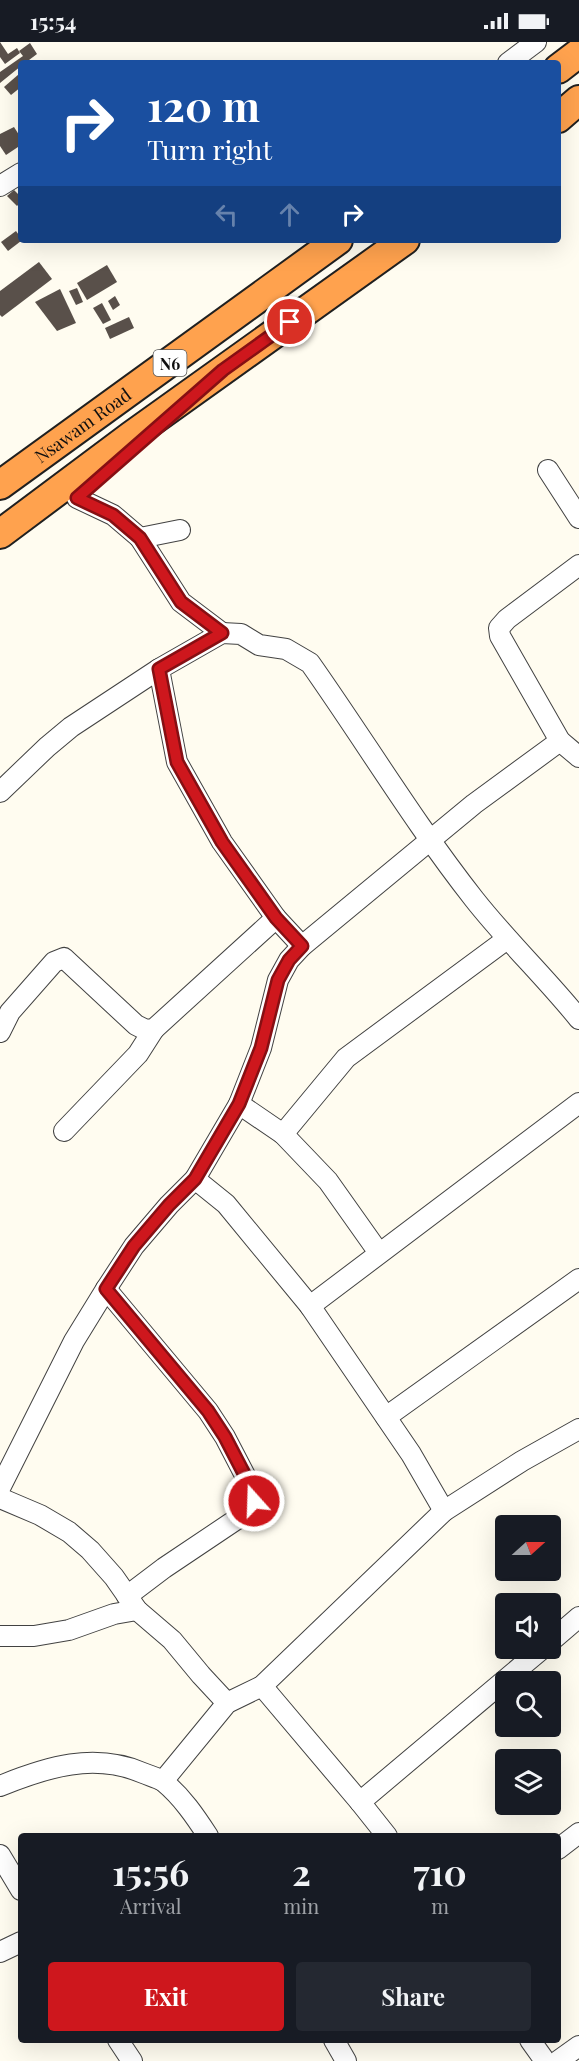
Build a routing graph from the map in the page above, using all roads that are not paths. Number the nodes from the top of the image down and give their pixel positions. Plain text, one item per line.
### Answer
1 (536, 42) edge
2 (579, 53) edge
3 (512, 60) edge
4 (561, 67) edge
5 (579, 100) edge
6 (561, 115) edge
7 (18, 175) edge
8 (0, 186) edge
9 (334, 243) edge
10 (401, 243) edge
11 (166, 366) junction
12 (223, 370) junction
13 (0, 462) edge
14 (548, 470) dead end
15 (0, 485) edge
16 (77, 498) junction
17 (579, 518) edge
18 (180, 530) dead end
19 (0, 534) edge
20 (140, 538) junction
21 (0, 557) edge
22 (579, 565) edge
23 (222, 633) junction
24 (159, 669) junction
25 (560, 741) junction
26 (579, 756) edge
27 (0, 792) edge
28 (431, 841) junction
29 (276, 918) junction
30 (507, 939) junction
31 (302, 946) junction
32 (579, 1019) edge
33 (154, 1029) junction
34 (0, 1032) edge
35 (579, 1103) edge
36 (239, 1104) junction
37 (64, 1131) dead end
38 (283, 1134) junction
39 (195, 1179) junction
40 (379, 1253) junction
41 (579, 1279) edge
42 (106, 1289) junction
43 (310, 1306) junction
44 (386, 1417) junction
45 (575, 1438) edge
46 (0, 1488) edge
47 (0, 1498) edge
48 (444, 1510) junction
49 (132, 1603) junction
50 (579, 1617) edge
51 (561, 1633) edge
52 (0, 1636) edge
53 (530, 1659) edge
54 (262, 1686) junction
55 (227, 1703) junction
56 (163, 1781) junction
57 (0, 1786) edge
58 (360, 1802) junction
59 (206, 1833) edge
60 (385, 1833) edge
61 (579, 1833) edge
62 (561, 1847) edge
63 (0, 1855) edge
64 (18, 1885) edge
65 (18, 1943) edge
66 (0, 1952) edge
67 (120, 2043) edge
68 (336, 2043) edge
69 (532, 2043) edge
70 (579, 2046) edge
71 (132, 2061) edge
72 (346, 2061) edge
73 (544, 2061) edge
74 (558, 2061) edge

1 - 3 street
2 - 4 highway
5 - 6 highway
7 - 8 street
9 - 11 highway, Nsawam Road / N6
10 - 12 highway, Nsawam Road / N6
11 - 13 highway, Nsawam Road / N6
11 - 15 highway, Nsawam Road / N6
12 - 16 highway, Nsawam Road / N6
12 - 19 highway, Nsawam Road / N6
14 - 17 street
16 - 20 street
16 - 21 highway, Nsawam Road / N6
18 - 20 street
20 - 23 street
22 - 25 street
23 - 24 street
23 - 28 street
24 - 27 street
24 - 29 street
25 - 26 street
25 - 28 street
28 - 30 street
28 - 31 street
29 - 31 street
29 - 33 street
30 - 32 street
30 - 38 street
31 - 36 street
33 - 34 street
33 - 37 street
35 - 40 street
36 - 38 street
36 - 39 street
38 - 40 street
39 - 42 street
39 - 43 street
40 - 43 street
41 - 44 street
42 - 46 street
42 - 49 street
43 - 44 street
44 - 48 street
45 - 48 street
47 - 49 street
48 - 54 street
49 - 52 street
49 - 55 street
50 - 51 street
53 - 58 street
54 - 55 street
54 - 58 street
55 - 56 street
56 - 57 street
56 - 59 street
58 - 60 street
61 - 62 street
63 - 64 street
65 - 66 street
67 - 71 street
68 - 72 street
69 - 73 street
70 - 74 street

